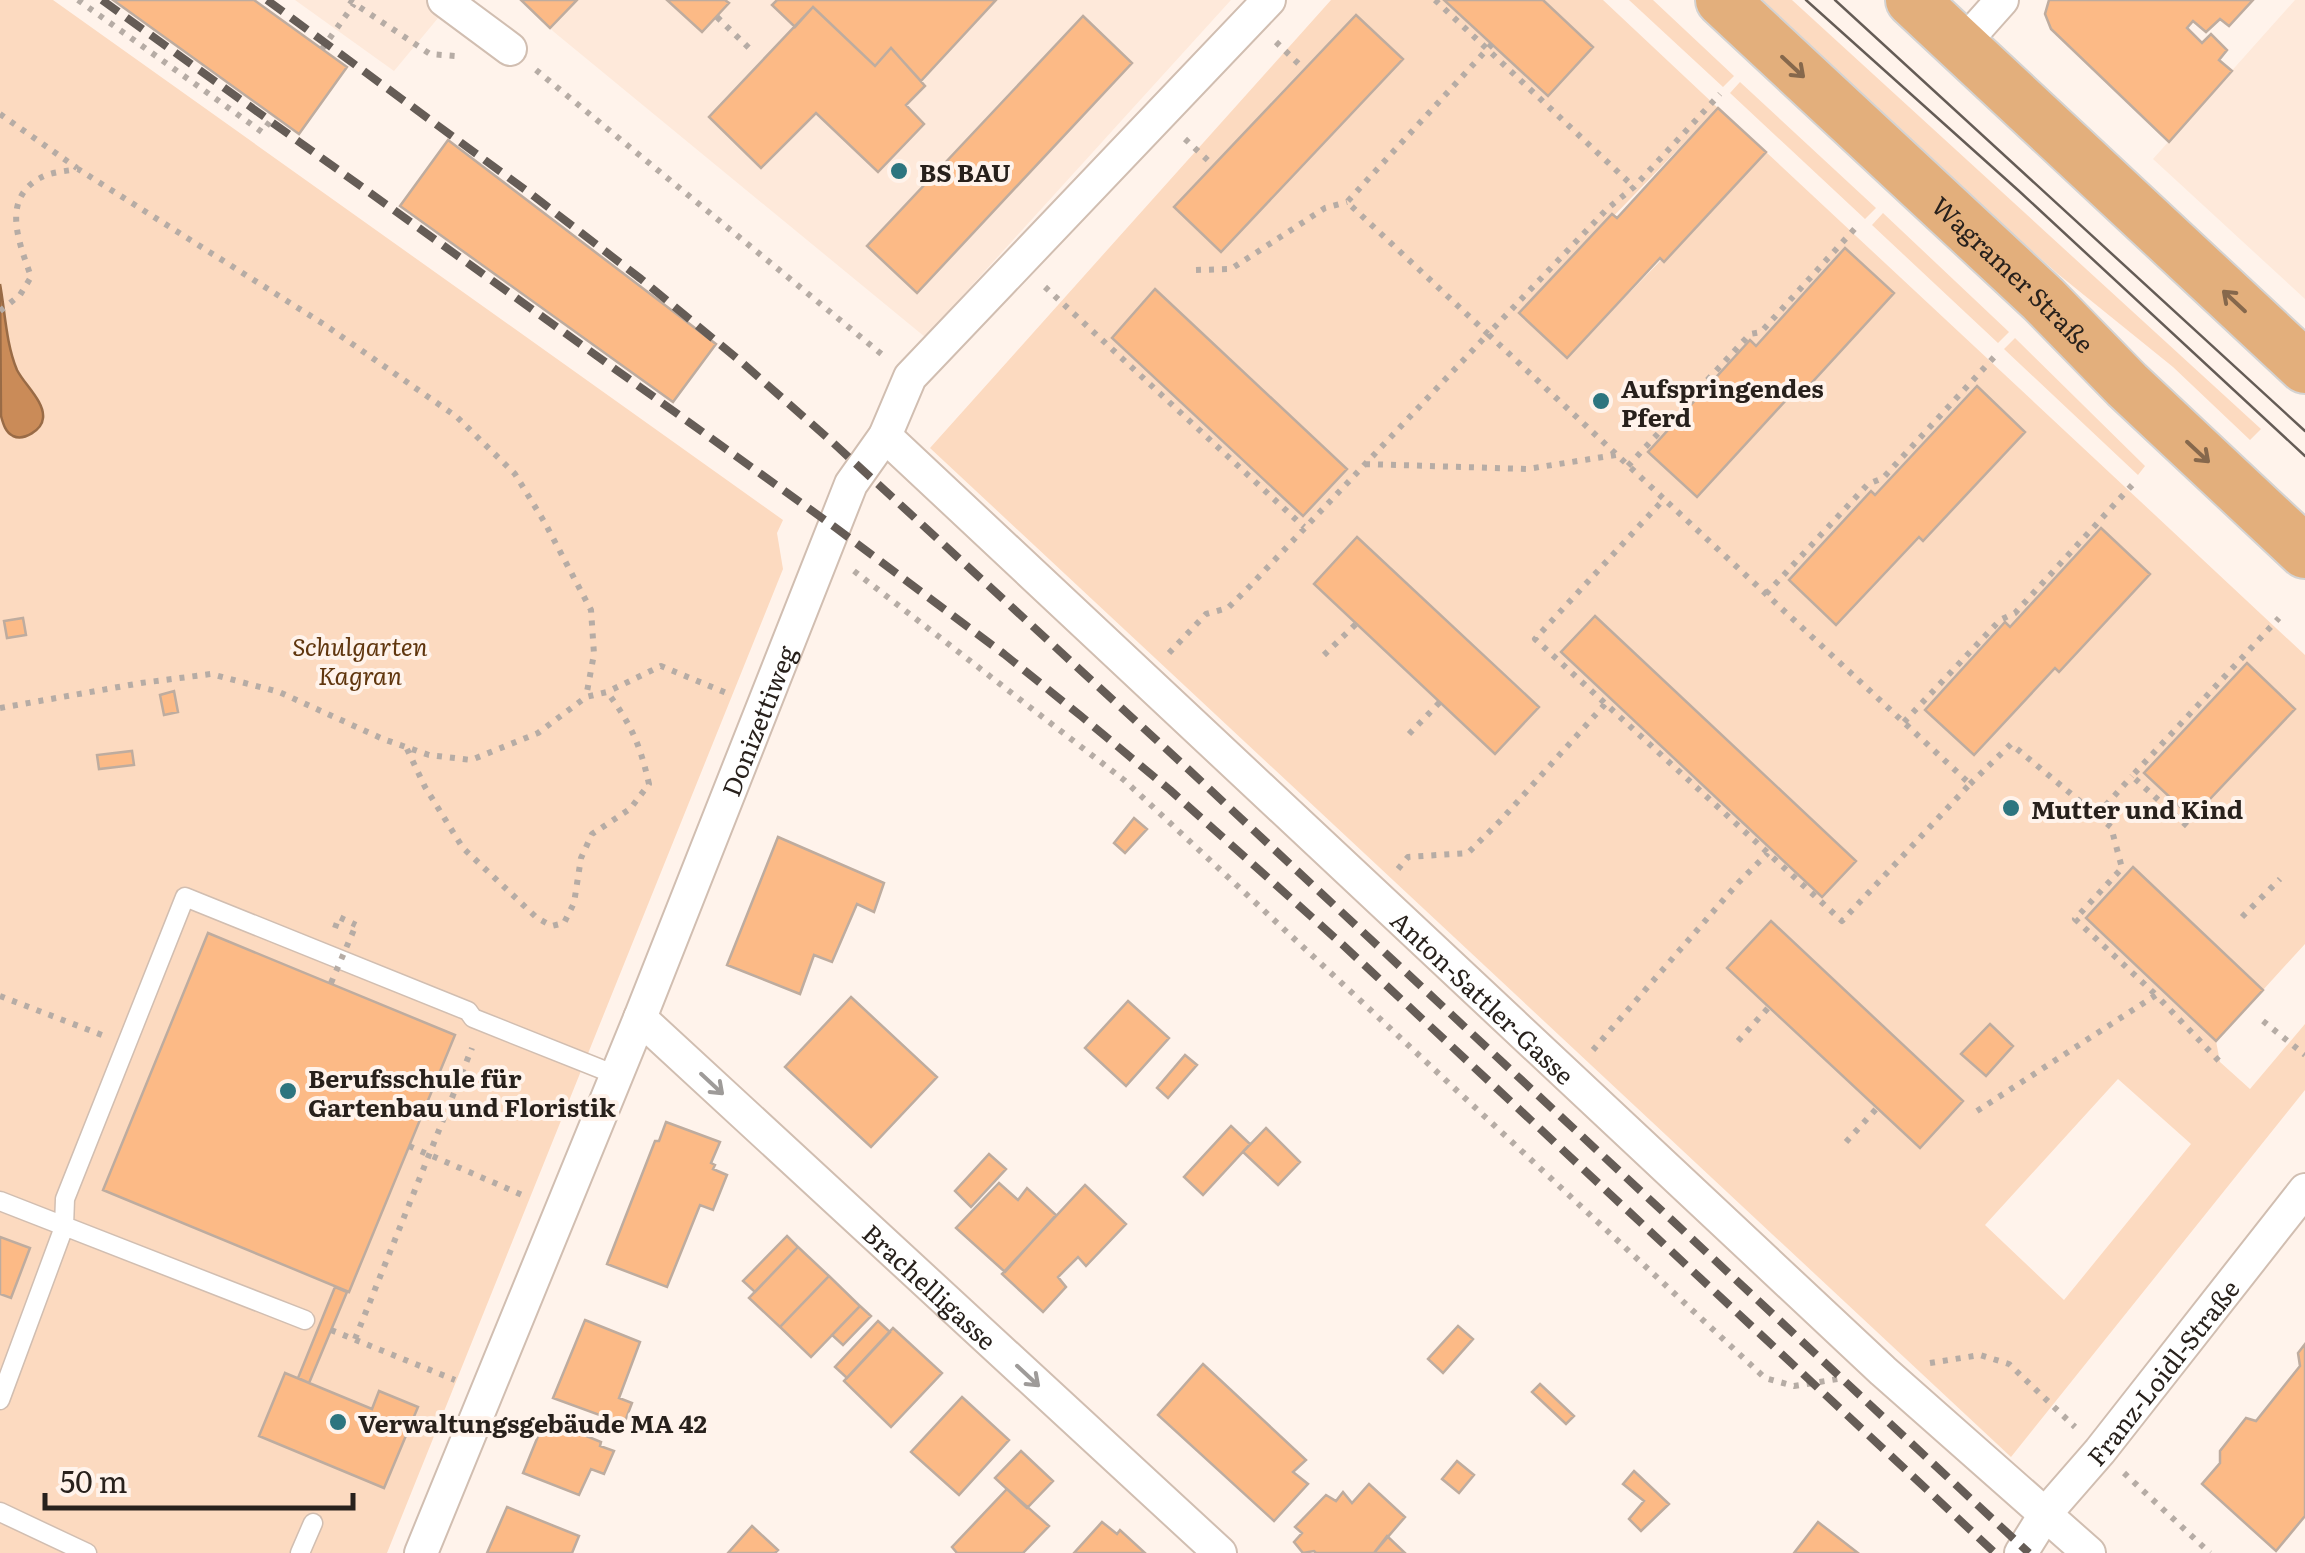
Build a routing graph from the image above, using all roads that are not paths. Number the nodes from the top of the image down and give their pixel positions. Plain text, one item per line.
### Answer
1 (444, 0) edge
2 (1269, 0) edge
3 (1722, 0) edge
4 (1912, 0) edge
5 (2002, 0) edge
6 (1961, 46) junction
7 (510, 49) road end
8 (2305, 367) edge
9 (885, 436) junction
10 (2305, 552) edge
11 (640, 1018) junction
12 (616, 1075) junction
13 (2305, 1190) edge
14 (0, 1201) edge
15 (64, 1227) junction
16 (305, 1320) dead end
17 (0, 1400) edge
18 (0, 1512) edge
19 (2046, 1513) junction
20 (312, 1523) dead end
21 (46, 1545) edge
22 (87, 1553) edge
23 (300, 1553) edge
24 (421, 1553) edge
25 (1220, 1553) edge
26 (2020, 1553) edge
27 (2089, 1553) edge

1 - 7 street
2 - 9 street, Donizettiweg
3 -> 10 main road, Wagramer Straße
4 - 6 main road
5 - 6 street
8 -> 6 main road
9 - 11 street, Donizettiweg
9 - 19 street, Anton-Sattler-Gasse
11 - 12 street, Donizettiweg
11 -> 25 street, Brachelligasse
12 - 15 lane
12 - 24 street, Donizettiweg
13 - 19 street, Franz-Loidl-Straße
14 - 15 lane
15 - 16 lane
15 - 17 lane
18 - 21 lane
19 - 26 street, Franz-Loidl-Straße
19 - 27 street, Anton-Sattler-Gasse
20 - 23 lane
21 - 22 lane

